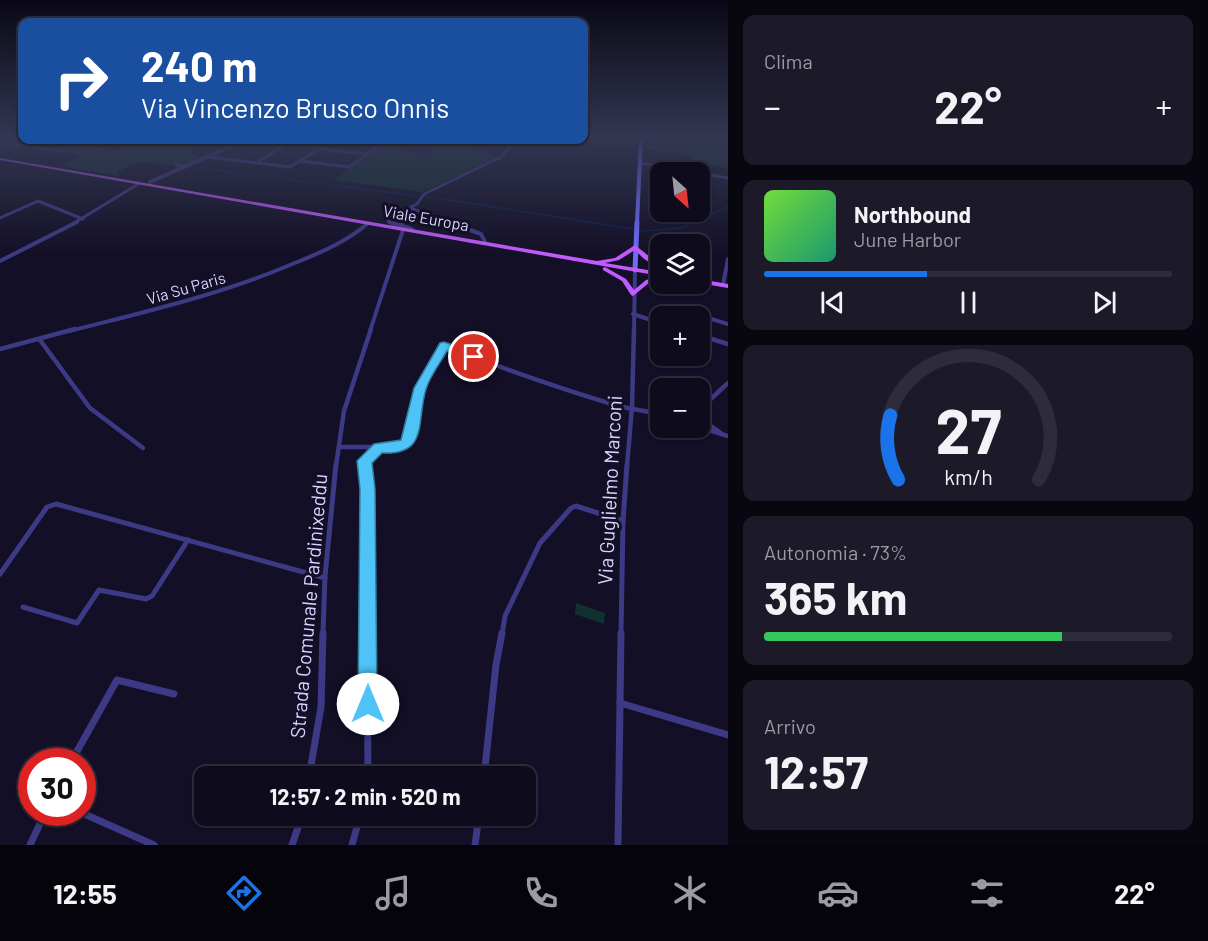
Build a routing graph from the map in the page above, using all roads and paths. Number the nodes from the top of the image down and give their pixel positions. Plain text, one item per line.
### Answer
1 (103, 176) edge
2 (115, 176) edge
3 (163, 176) edge
4 (464, 176) edge
5 (639, 176) edge
6 (150, 182) junction
7 (140, 183) junction
8 (409, 208) junction
9 (0, 218) edge
10 (83, 219) junction
11 (367, 224) junction
12 (402, 227) junction
13 (412, 229) junction
14 (485, 242) junction
15 (635, 247) junction
16 (0, 256) edge
17 (5, 258) junction
18 (728, 259) edge
19 (0, 261) edge
20 (650, 261) edge
21 (597, 263) junction
22 (635, 270) junction
23 (650, 274) edge
24 (650, 280) edge
25 (710, 283) edge
26 (725, 286) edge
27 (633, 294) junction
28 (633, 314) junction
29 (710, 318) edge
30 (650, 320) edge
31 (728, 324) edge
32 (710, 338) edge
33 (40, 340) junction
34 (728, 344) edge
35 (0, 350) edge
36 (728, 383) edge
37 (725, 389) edge
38 (710, 401) edge
39 (632, 407) junction
40 (650, 412) edge
41 (710, 425) edge
42 (710, 431) edge
43 (725, 435) edge
44 (340, 447) junction
45 (143, 448) dead end
46 (379, 448) junction
47 (623, 521) junction
48 (188, 540) junction
49 (0, 573) edge
50 (325, 578) junction
51 (23, 607) dead end
52 (174, 694) dead end
53 (620, 703) junction
54 (728, 735) edge
55 (79, 748) edge
56 (311, 766) edge
57 (368, 766) edge
58 (485, 766) edge
59 (96, 819) edge
60 (39, 826) edge
61 (299, 826) edge
62 (357, 826) edge
63 (477, 826) edge
64 (30, 845) edge
65 (154, 845) edge
66 (292, 845) edge
67 (352, 845) edge
68 (475, 845) edge
69 (618, 845) edge

1 - 7 main road, Viale Europa
2 - 6 main road, Viale Europa
3 - 6 street
4 - 8 street
5 - 15 main road, Via Guglielmo Marconi
6 - 13 main road, Viale Europa
7 - 10 street
7 - 11 main road, Viale Europa
8 - 12 street, Strada Comunale Pardinixeddu
8 - 12 street
8 - 14 street
9 - 10 street
10 - 17 street
11 - 12 main road, Viale Europa
11 - 33 street, Via Su Paris
12 - 13 street
12 - 21 main road, Viale Europa
12 - 44 street, Strada Comunale Pardinixeddu
13 - 14 main road, Viale Europa
14 - 21 main road, Viale Europa
15 - 20 main road
15 - 21 main road
15 - 22 main road, Via Guglielmo Marconi
16 - 17 street
17 - 19 street
18 - 26 street
21 - 22 main road, Viale Europa
21 - 27 main road
22 - 23 main road, Viale Europa
22 - 27 street, Via Guglielmo Marconi
24 - 27 main road
25 - 26 main road
27 - 28 street, Via Guglielmo Marconi
28 - 30 street
28 - 39 street, Via Guglielmo Marconi
29 - 31 street
32 - 34 street
33 - 35 street, Via Su Paris
33 - 45 street
36 - 37 street
37 - 38 street
39 - 40 street
39 - 46 street
39 - 47 street, Via Guglielmo Marconi
41 - 43 street
42 - 43 street
44 - 46 street
44 - 50 street, Strada Comunale Pardinixeddu
46 - 57 street
47 - 53 street, Via Guglielmo Marconi
47 - 58 street
48 - 49 street
48 - 50 street
48 - 51 street
50 - 56 street, Strada Comunale Pardinixeddu
52 - 55 street
53 - 54 street
53 - 69 street, Via Guglielmo Marconi
59 - 65 street
60 - 64 street
61 - 66 street
62 - 67 street
63 - 68 street

